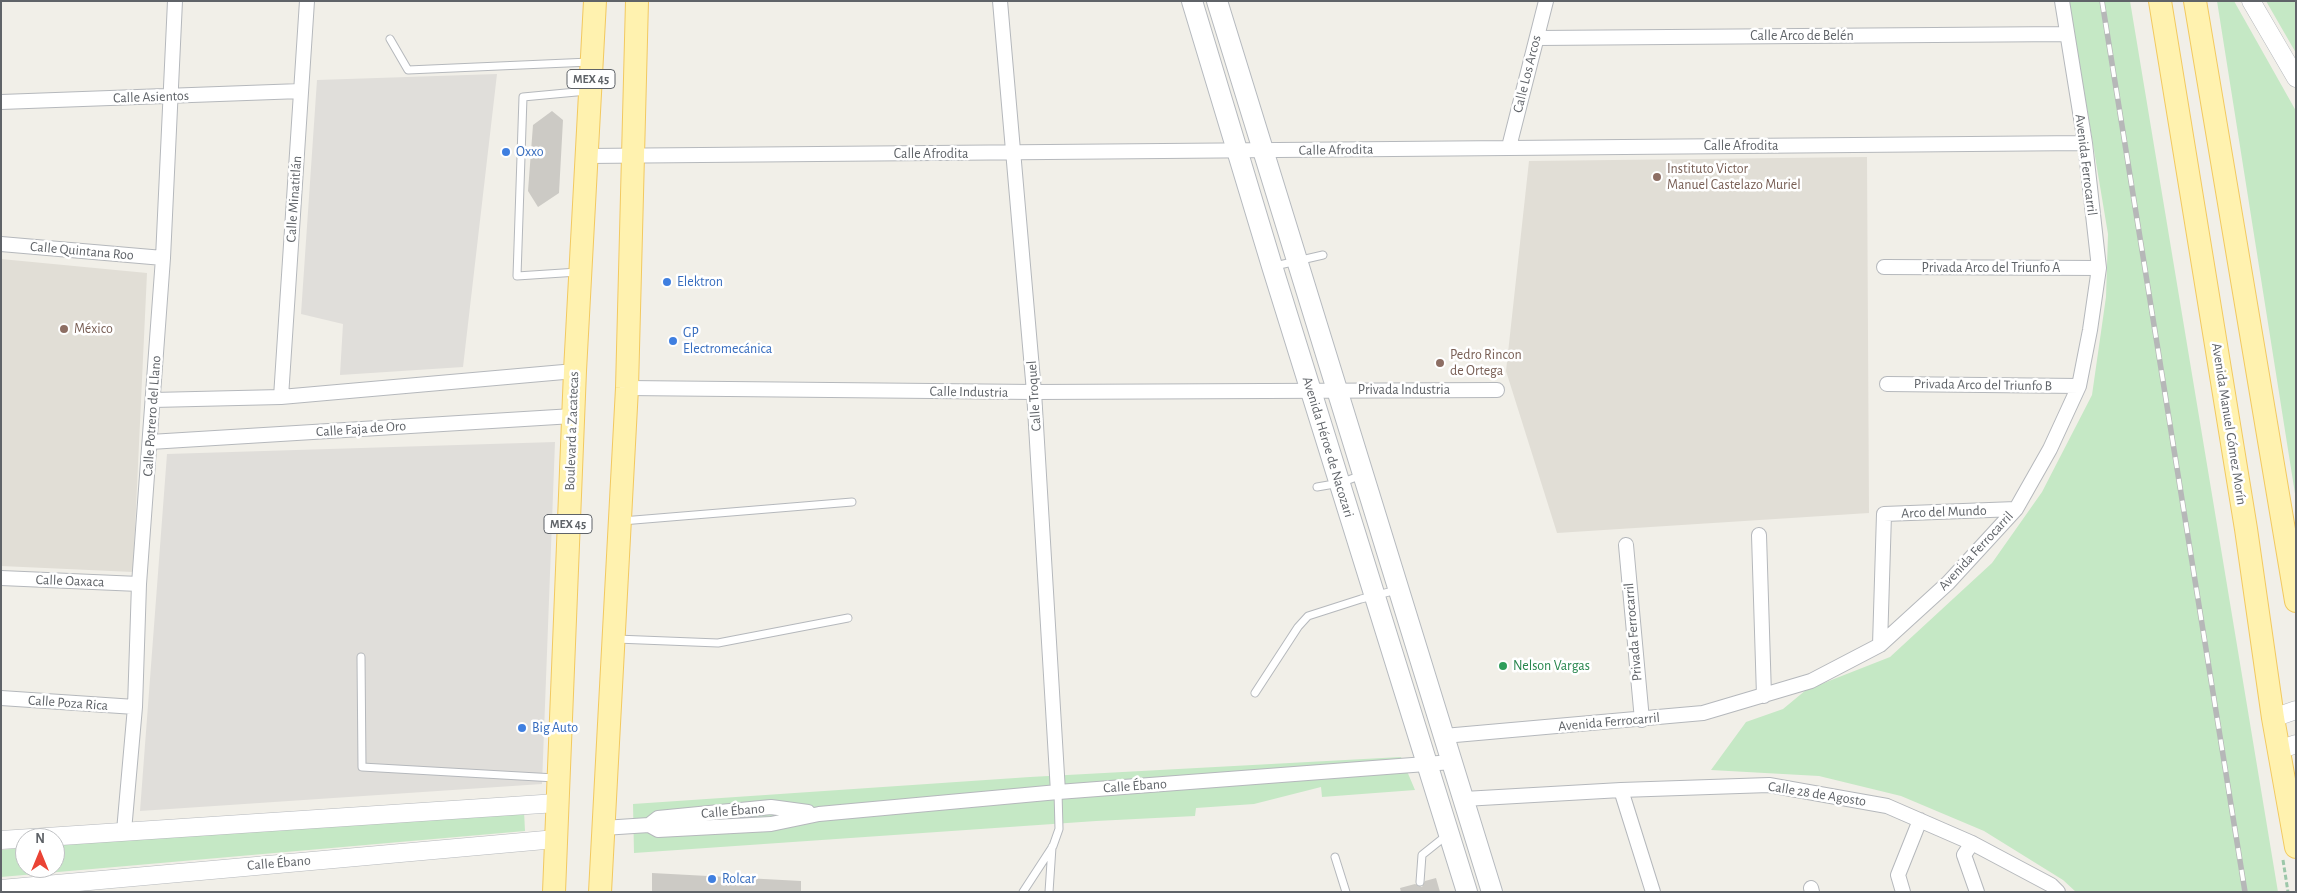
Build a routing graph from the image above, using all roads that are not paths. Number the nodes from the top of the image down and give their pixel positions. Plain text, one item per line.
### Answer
1 (175, 1) edge
2 (307, 1) edge
3 (595, 1) edge
4 (637, 1) edge
5 (1000, 1) edge
6 (1192, 1) edge
7 (1217, 1) edge
8 (1546, 1) edge
9 (2062, 1) edge
10 (2160, 1) edge
11 (2195, 1) edge
12 (2252, 1) edge
13 (2067, 34) junction
14 (1537, 38) junction
15 (390, 39) dead end
16 (593, 62) junction
17 (2296, 78) edge
18 (590, 90) junction
19 (301, 91) junction
20 (170, 96) junction
21 (1, 102) edge
22 (2084, 143) junction
23 (1508, 147) junction
24 (1262, 150) junction
25 (1238, 152) junction
26 (1015, 153) junction
27 (587, 156) junction
28 (633, 156) junction
29 (1, 244) edge
30 (1323, 255) dead end
31 (163, 258) junction
32 (1297, 261) junction
33 (1272, 266) junction
34 (1884, 267) dead end
35 (2099, 268) junction
36 (581, 272) junction
37 (575, 371) junction
38 (1887, 384) dead end
39 (2079, 386) junction
40 (627, 388) junction
41 (1311, 390) junction
42 (1338, 390) junction
43 (1497, 390) dead end
44 (1034, 392) junction
45 (281, 397) junction
46 (153, 400) junction
47 (573, 416) junction
48 (150, 442) junction
49 (1364, 474) junction
50 (1340, 483) junction
51 (1317, 487) dead end
52 (852, 502) dead end
53 (2016, 509) junction
54 (620, 522) junction
55 (1759, 535) dead end
56 (1626, 545) dead end
57 (1, 578) edge
58 (139, 584) junction
59 (1398, 590) junction
60 (1375, 596) junction
61 (2296, 601) edge
62 (848, 618) dead end
63 (613, 639) junction
64 (1880, 645) junction
65 (361, 657) dead end
66 (1255, 693) dead end
67 (1764, 696) junction
68 (1, 698) edge
69 (135, 707) junction
70 (2296, 710) edge
71 (2273, 718) junction
72 (1642, 720) junction
73 (1444, 736) junction
74 (2288, 747) edge
75 (1452, 762) junction
76 (1428, 765) junction
77 (558, 778) junction
78 (1621, 790) junction
79 (1058, 792) junction
80 (1464, 799) junction
81 (556, 803) junction
82 (1920, 820) junction
83 (603, 828) junction
84 (124, 831) junction
85 (1449, 833) junction
86 (556, 839) junction
87 (1, 840) edge
88 (1972, 843) junction
89 (1052, 846) junction
90 (2296, 847) edge
91 (1335, 857) dead end
92 (1420, 882) dead end
93 (1, 889) edge
94 (554, 892) edge
95 (600, 892) edge
96 (1023, 892) edge
97 (1050, 892) edge
98 (1346, 892) edge
99 (1467, 892) edge
100 (1492, 892) edge
101 (1653, 892) edge
102 (1904, 892) edge
103 (1977, 892) edge
104 (2058, 892) edge

1 - 20 street, Calle Potrero del Llano
2 - 19 street, Calle Minatitlán
3 - 16 main road, Boulevard a Zacatecas / MEX 45
4 - 28 main road, MEX 45
5 - 26 street, Calle Troquel
6 - 25 main road, Avenida Héroe de Nacozari
7 - 24 main road, Avenida Héroe de Nacozari
8 - 14 street, Calle Los Arcos
9 - 13 street, Avenida Ferrocarril
10 - 71 main road, Avenida Manuel Gómez Morín
11 - 61 main road
12 - 17 street
13 - 14 street, Calle Arco de Belén
13 - 22 street, Avenida Ferrocarril
14 - 23 street, Calle Los Arcos
15 - 16 lane
16 - 18 main road, Boulevard a Zacatecas / MEX 45
18 - 27 main road, Boulevard a Zacatecas / MEX 45
18 - 36 lane
19 - 20 street, Calle Asientos
19 - 45 street, Calle Minatitlán
20 - 21 street, Calle Asientos
20 - 31 street, Calle Potrero del Llano
22 - 23 street, Calle Afrodita
22 - 35 street, Avenida Ferrocarril
23 - 24 street, Calle Afrodita
24 - 25 street, Calle Afrodita
24 - 32 main road, Avenida Héroe de Nacozari
25 - 26 street, Calle Afrodita
25 - 33 main road, Avenida Héroe de Nacozari
26 - 28 street, Calle Afrodita
26 - 44 street, Calle Troquel
27 - 28 street, Calle Afrodita
27 - 36 main road, Boulevard a Zacatecas / MEX 45
28 - 40 main road, MEX 45
29 - 31 street, Calle Quintana Roo
30 - 32 lane
31 - 46 street, Calle Potrero del Llano
32 - 33 lane
32 - 42 main road, Avenida Héroe de Nacozari
33 - 41 main road, Avenida Héroe de Nacozari
34 - 35 street, Privada Arco del Triunfo A
35 - 39 street, Avenida Ferrocarril
36 - 37 main road, Boulevard a Zacatecas / MEX 45
37 - 45 street
37 - 47 main road, Boulevard a Zacatecas / MEX 45
38 - 39 street, Privada Arco del Triunfo B
39 - 53 street, Avenida Ferrocarril
40 - 44 street, Calle Industria
40 - 54 main road, MEX 45
41 - 42 street, Privada Industria
41 - 44 street, Calle Industria
41 - 50 main road, Avenida Héroe de Nacozari
42 - 43 street, Privada Industria
42 - 49 main road, Avenida Héroe de Nacozari
44 - 79 street, Calle Troquel
45 - 46 street
46 - 48 street, Calle Potrero del Llano
47 - 48 street, Calle Faja de Oro
47 - 77 main road, Boulevard a Zacatecas / MEX 45
48 - 58 street, Calle Potrero del Llano
49 - 50 lane
49 - 59 main road, Avenida Héroe de Nacozari
50 - 51 lane
50 - 60 main road, Avenida Héroe de Nacozari
52 - 54 lane
53 - 64 street, Avenida Ferrocarril
53 - 64 street, Arco del Mundo
54 - 63 main road, MEX 45
55 - 67 street
56 - 72 street, Privada Ferrocarril
57 - 58 street, Calle Oaxaca
58 - 69 street, Calle Potrero del Llano
59 - 60 lane
59 - 73 main road, Avenida Héroe de Nacozari
60 - 66 lane
60 - 76 main road, Avenida Héroe de Nacozari
62 - 63 lane
63 - 83 main road, MEX 45
64 - 67 street, Avenida Ferrocarril
65 - 77 lane
67 - 72 street, Avenida Ferrocarril
68 - 69 street, Calle Poza Rica
69 - 84 street, Calle Potrero del Llano
70 - 71 street
71 - 74 main road, Avenida Manuel Gómez Morín
72 - 73 street, Avenida Ferrocarril
73 - 75 main road, Avenida Héroe de Nacozari
74 - 90 main road, Avenida Manuel Gómez Morín
75 - 76 street, Calle Ébano
75 - 80 main road, Avenida Héroe de Nacozari
76 - 79 street, Calle Ébano
76 - 85 main road, Avenida Héroe de Nacozari
77 - 81 main road, Boulevard a Zacatecas / MEX 45
78 - 80 street, Calle 28 de Agosto
78 - 82 street, Calle 28 de Agosto
78 - 101 street
79 - 83 street, Calle Ébano
79 - 89 lane
80 - 100 main road, Avenida Héroe de Nacozari
81 - 84 street
81 - 86 main road, Boulevard a Zacatecas / MEX 45
82 - 88 street, Calle 28 de Agosto
82 - 102 street
83 - 95 main road, MEX 45
84 - 87 street
85 - 92 lane
85 - 99 main road, Avenida Héroe de Nacozari
86 - 93 street, Calle Ébano
86 - 94 main road, Boulevard a Zacatecas / MEX 45
88 - 103 street
88 - 104 street, Calle 28 de Agosto
89 - 96 lane
89 - 97 lane
91 - 98 lane

